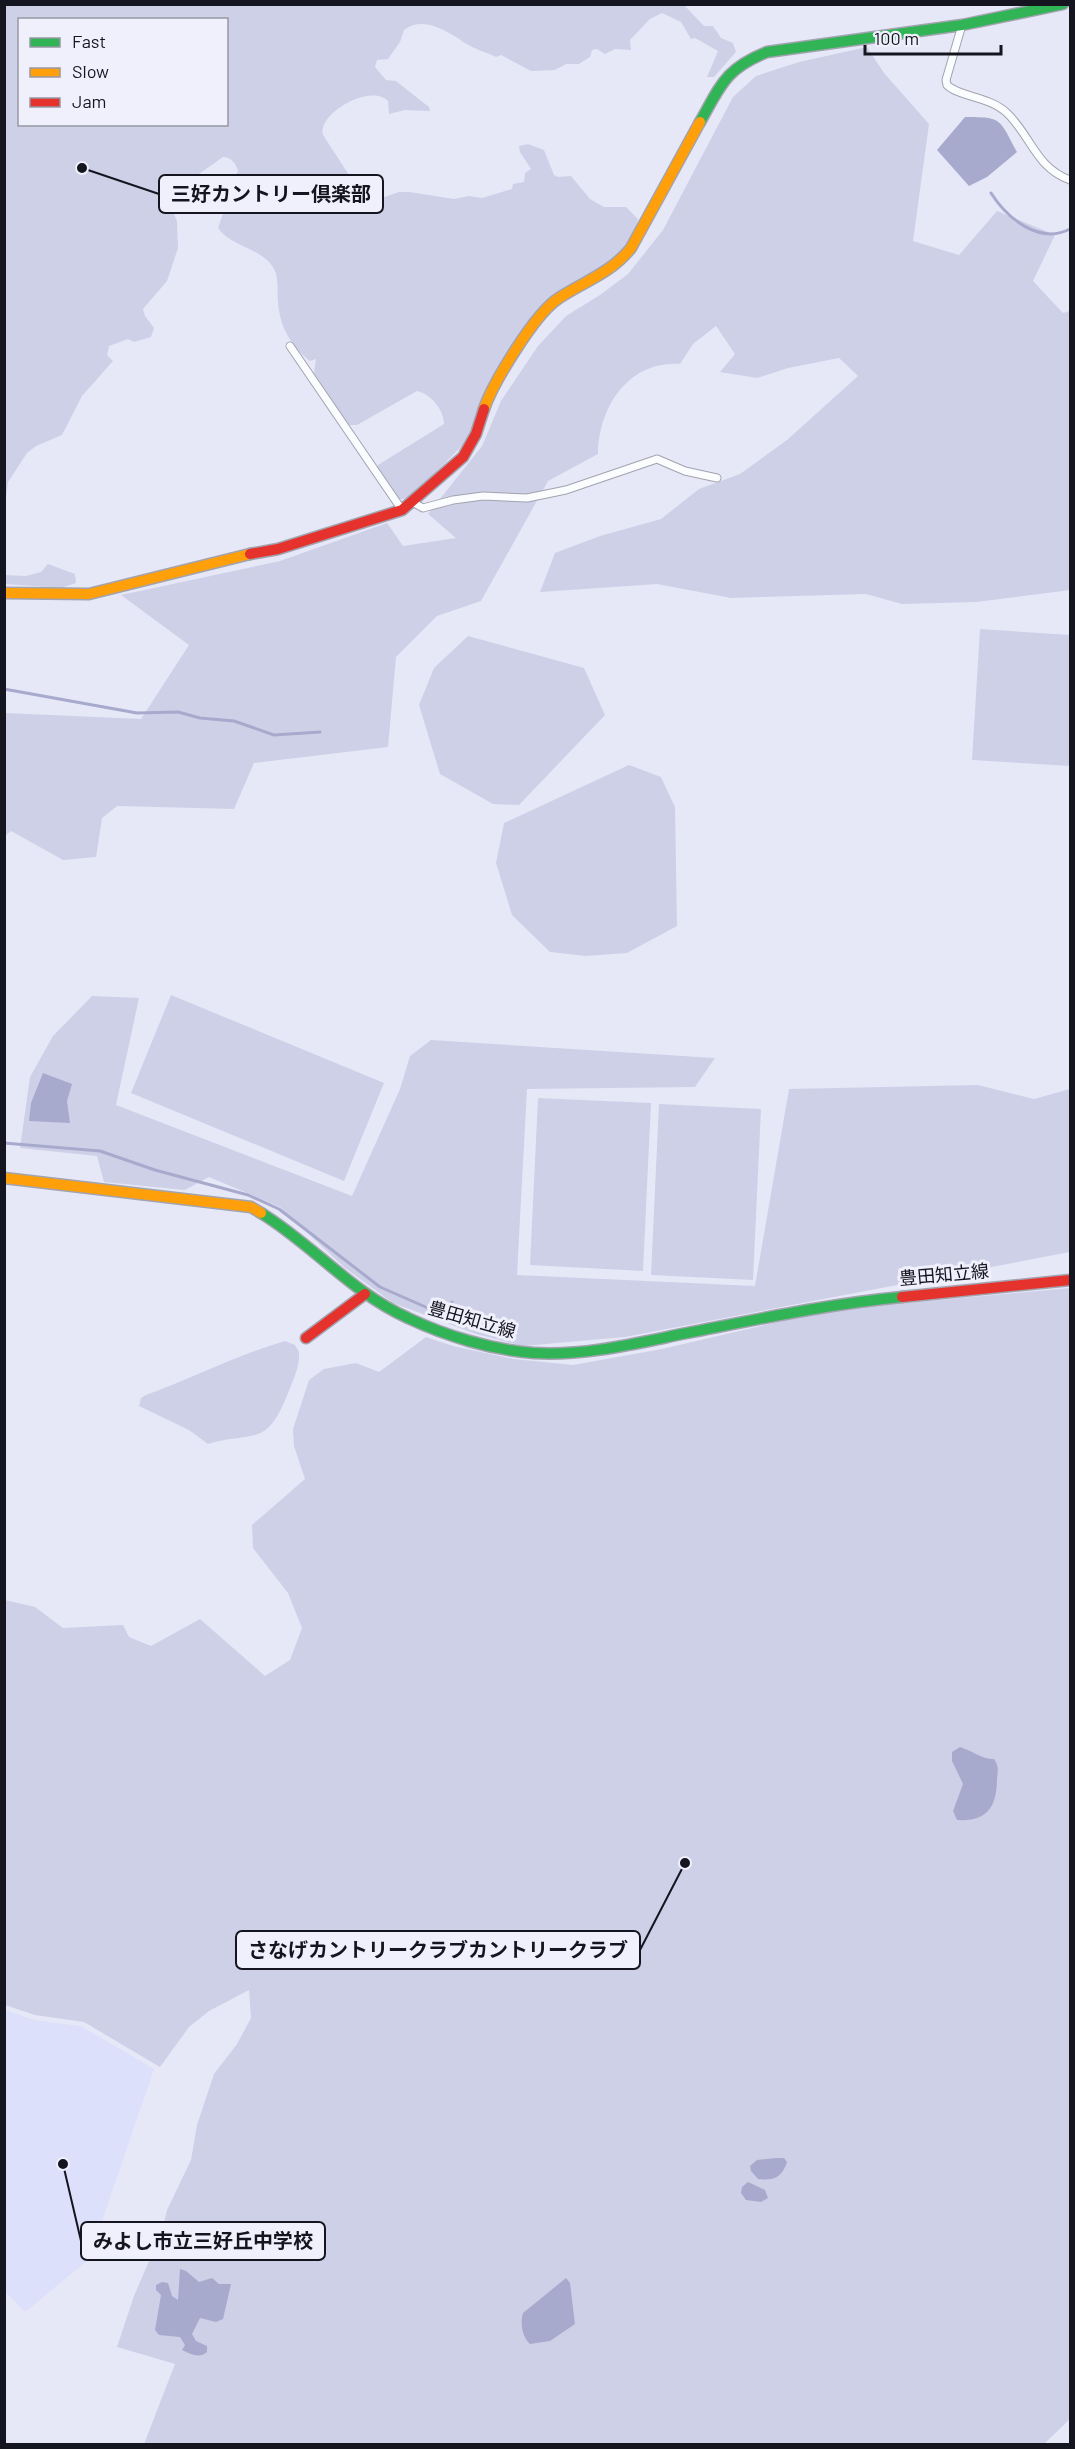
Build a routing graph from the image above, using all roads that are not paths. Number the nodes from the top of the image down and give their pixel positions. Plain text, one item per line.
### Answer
1 (1063, 4) edge
2 (962, 25) junction
3 (1071, 180) edge
4 (290, 346) dead end
5 (717, 478) dead end
6 (414, 503) junction
7 (402, 510) junction
8 (4, 594) edge
9 (4, 1178) edge
10 (1071, 1280) edge
11 (365, 1294) junction
12 (306, 1338) dead end

1 - 2 street
2 - 3 street
2 - 6 street
4 - 7 street
5 - 6 street
6 - 7 street
7 - 8 street
9 - 11 street, 豊田知立線
10 - 11 street, 豊田知立線
11 - 12 street

